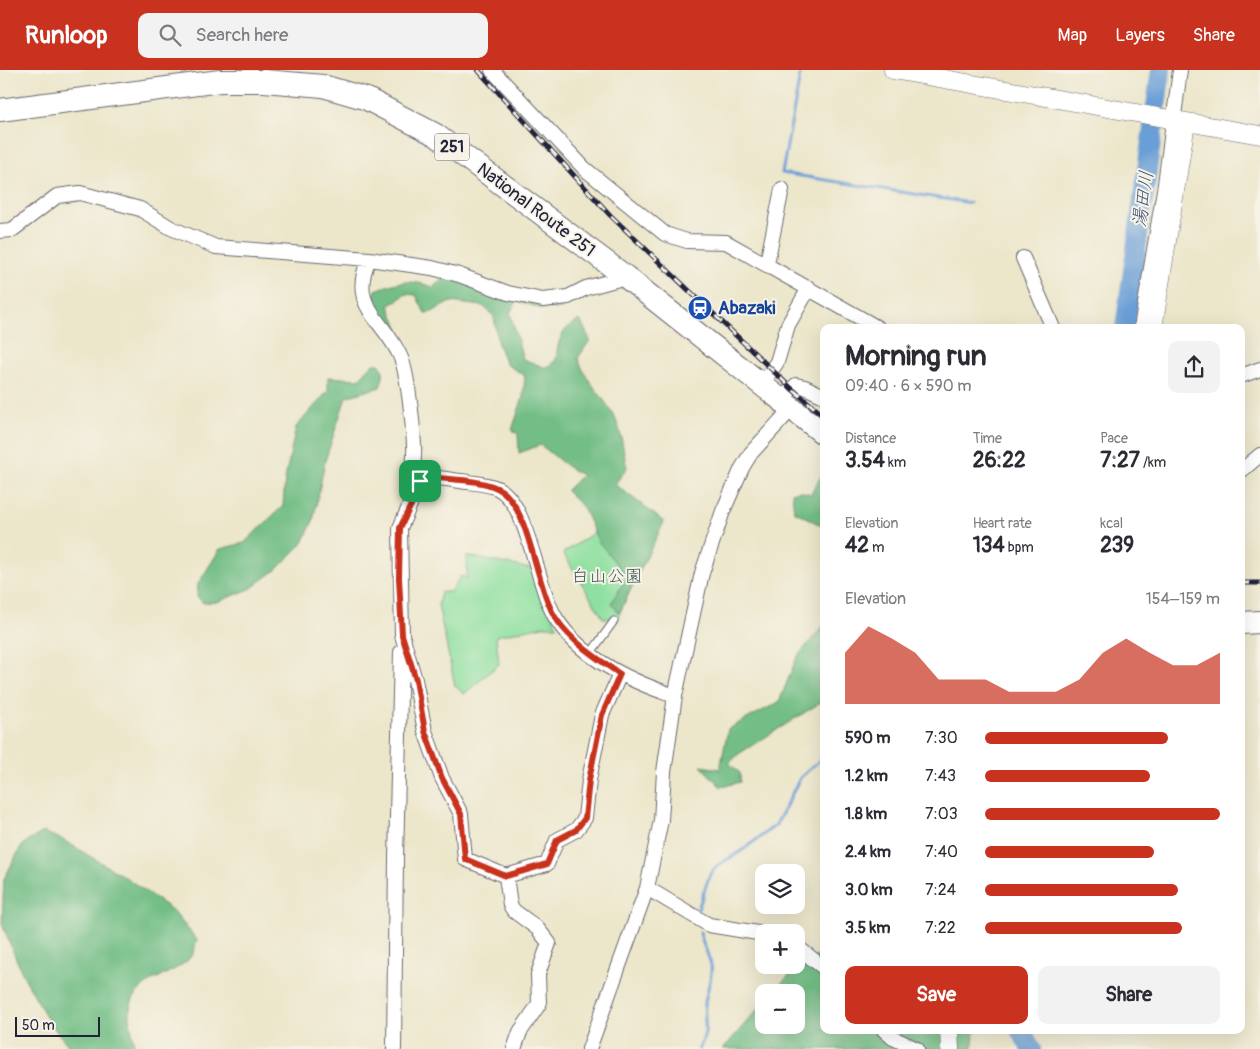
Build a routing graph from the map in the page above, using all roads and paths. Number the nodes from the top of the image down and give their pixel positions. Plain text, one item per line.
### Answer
1 (492, 70) edge
2 (893, 70) edge
3 (1180, 70) edge
4 (0, 110) edge
5 (1175, 121) junction
6 (1260, 135) edge
7 (782, 189) dead end
8 (0, 231) edge
9 (1023, 258) dead end
10 (369, 259) junction
11 (767, 263) junction
12 (626, 277) junction
13 (809, 288) junction
14 (871, 324) edge
15 (1050, 324) edge
16 (1150, 324) edge
17 (1260, 369) edge
18 (1245, 375) edge
19 (762, 384) junction
20 (820, 394) edge
21 (786, 404) junction
22 (820, 431) edge
23 (1260, 456) edge
24 (1245, 467) edge
25 (420, 481) junction
26 (614, 621) dead end
27 (1260, 622) edge
28 (1245, 623) edge
29 (406, 647) junction
30 (590, 654) junction
31 (620, 674) junction
32 (676, 696) junction
33 (506, 876) junction
34 (647, 888) junction
35 (755, 933) edge
36 (805, 953) edge
37 (820, 965) edge
38 (888, 1034) edge
39 (950, 1034) edge
40 (394, 1049) edge
41 (514, 1049) edge
42 (589, 1049) edge
43 (917, 1049) edge
44 (950, 1049) edge

1 - 11 street
2 - 5 street
3 - 5 street
4 - 12 highway, National Route 251 / 251
5 - 6 street
5 - 16 street
7 - 11 street
8 - 10 street
9 - 15 street
10 - 12 street
10 - 25 street
11 - 13 street
12 - 19 highway, National Route 251 / 251
13 - 14 street
13 - 19 street
17 - 18 street
19 - 21 highway, National Route 251 / 251
20 - 21 street
21 - 22 highway, National Route 251 / 251
21 - 32 street
23 - 24 street
25 - 29 street
25 - 30 street
26 - 30 lane
27 - 28 highway
29 - 33 street
29 - 40 street
30 - 31 street
31 - 32 street
31 - 33 street
32 - 34 street
33 - 41 street
34 - 35 street
34 - 42 street
36 - 37 street
38 - 43 street
39 - 44 street

